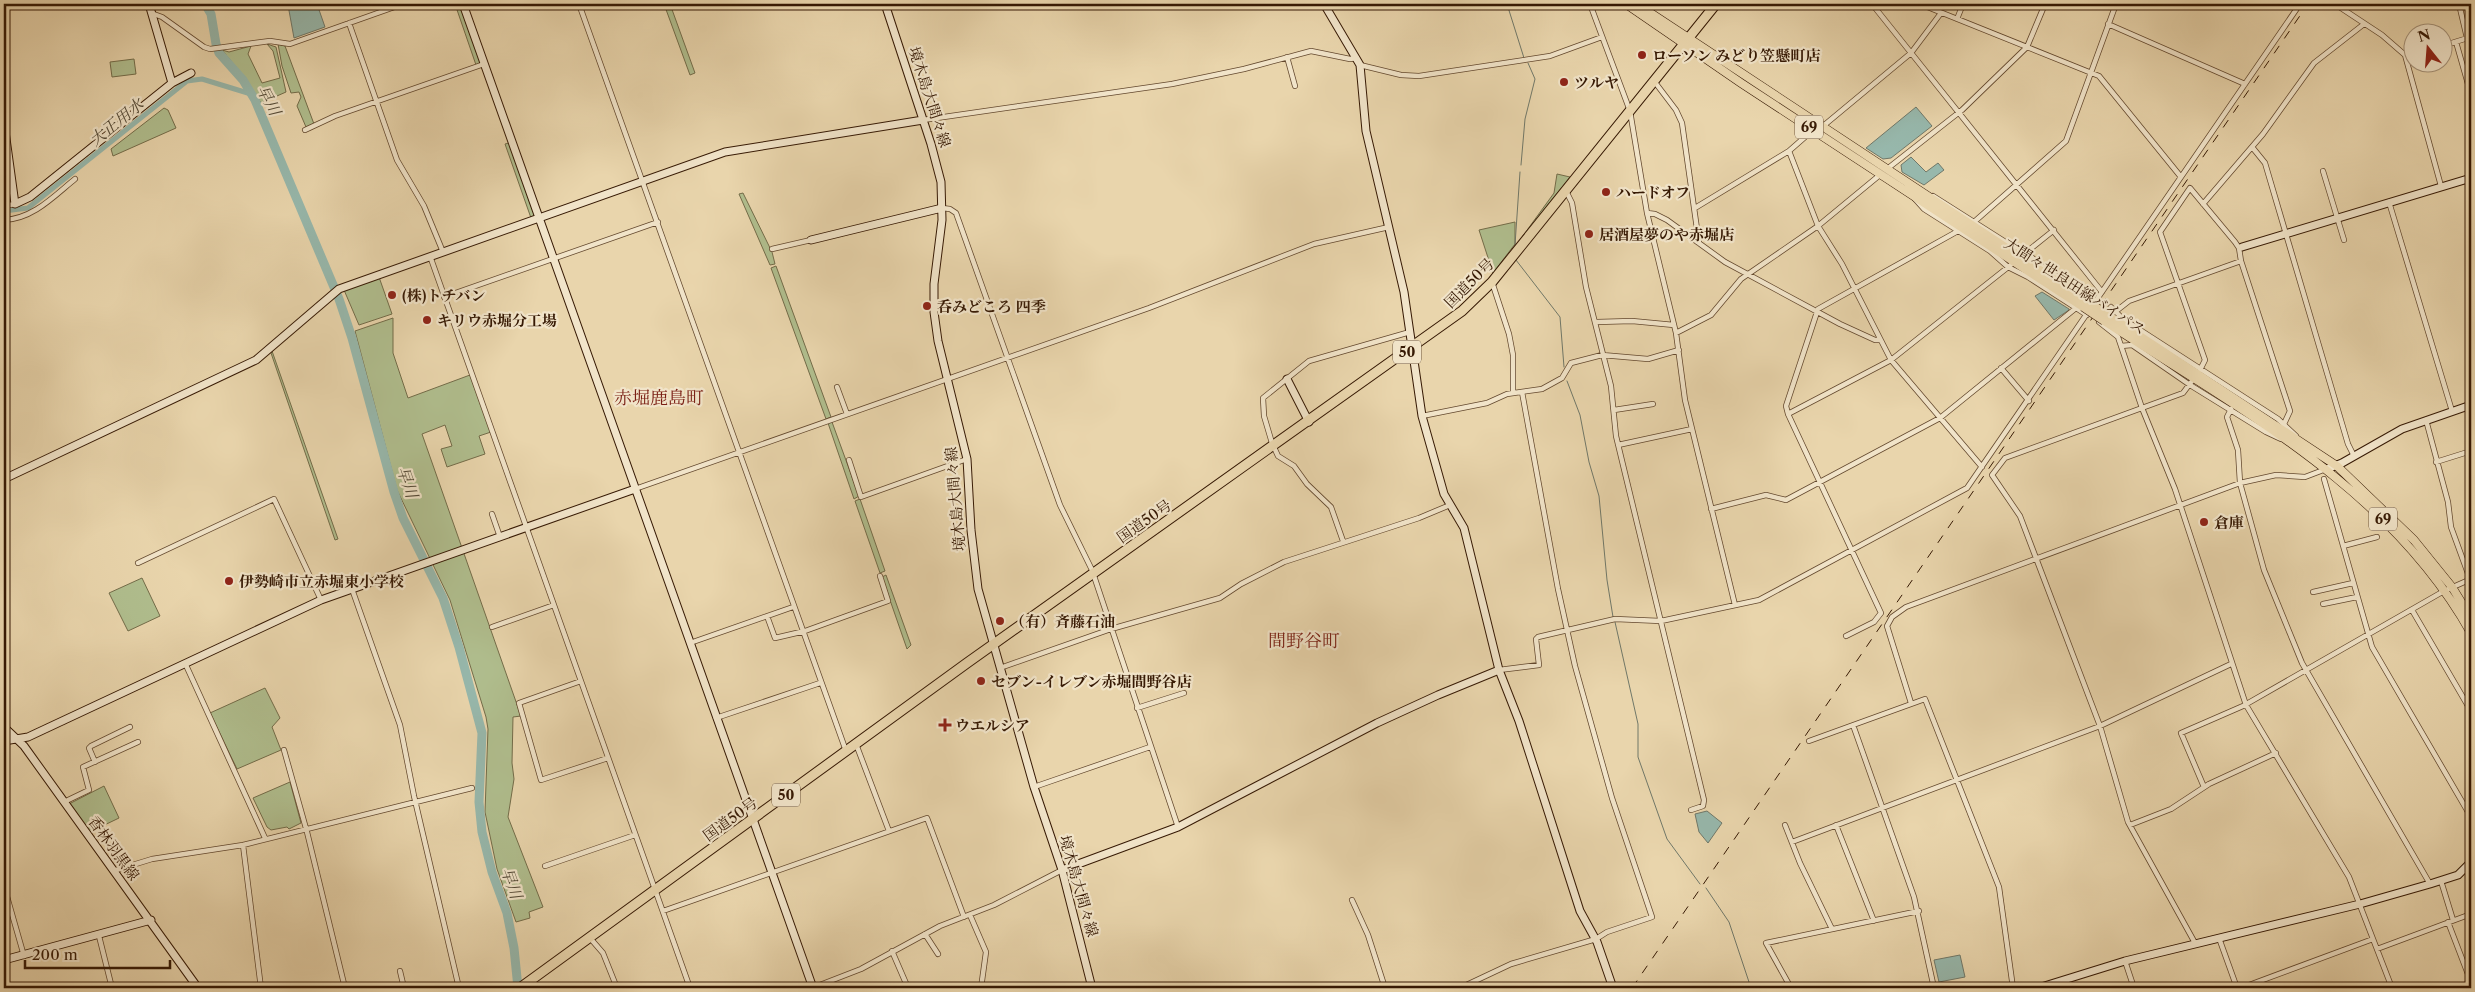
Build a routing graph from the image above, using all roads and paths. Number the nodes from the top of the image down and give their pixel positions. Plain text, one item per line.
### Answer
1 (149, 4) edge
2 (403, 4) edge
3 (463, 4) edge
4 (579, 4) edge
5 (885, 4) edge
6 (1324, 4) edge
7 (1590, 4) edge
8 (1626, 4) edge
9 (1637, 4) edge
10 (1716, 4) edge
11 (1872, 4) edge
12 (1920, 4) edge
13 (1964, 4) edge
14 (2045, 4) edge
15 (2116, 4) edge
16 (2300, 4) edge
17 (2335, 4) edge
18 (2459, 4) edge
19 (151, 13) junction
20 (1941, 13) junction
21 (1957, 19) junction
22 (349, 23) junction
23 (2108, 24) junction
24 (2364, 24) junction
25 (1602, 37) junction
26 (2469, 37) edge
27 (1686, 42) junction
28 (2456, 42) junction
29 (2452, 43) edge
30 (2027, 47) junction
31 (1911, 53) junction
32 (2402, 54) edge
33 (1287, 57) junction
34 (1358, 61) junction
35 (484, 64) junction
36 (2092, 72) junction
37 (2409, 72) edge
38 (191, 73) dead end
39 (1654, 81) junction
40 (172, 84) junction
41 (2245, 84) junction
42 (1295, 86) dead end
43 (2470, 91) dead end
44 (377, 102) junction
45 (1630, 111) junction
46 (1959, 112) junction
47 (923, 120) junction
48 (4, 124) edge
49 (1822, 127) junction
50 (305, 130) dead end
51 (1813, 130) junction
52 (2252, 148) junction
53 (1789, 151) junction
54 (2323, 170) dead end
55 (1884, 172) junction
56 (2182, 177) junction
57 (75, 178) dead end
58 (2471, 178) edge
59 (642, 181) junction
60 (2016, 184) junction
61 (2441, 186) junction
62 (1566, 191) junction
63 (1922, 192) junction
64 (1912, 195) junction
65 (2389, 202) junction
66 (15, 204) junction
67 (2203, 204) junction
68 (4, 206) edge
69 (942, 208) junction
70 (1695, 208) junction
71 (1647, 213) junction
72 (2338, 217) junction
73 (539, 218) junction
74 (4, 220) edge
75 (658, 222) junction
76 (1974, 222) junction
77 (1818, 226) junction
78 (1390, 227) junction
79 (2054, 230) junction
80 (1958, 231) junction
81 (2286, 233) junction
82 (811, 240) joint
83 (2344, 240) dead end
84 (1699, 244) junction
85 (2240, 247) junction
86 (772, 249) dead end
87 (443, 252) junction
88 (2024, 254) junction
89 (430, 256) junction
90 (553, 258) junction
91 (2241, 261) junction
92 (2010, 265) junction
93 (1748, 273) junction
94 (1492, 282) junction
95 (2177, 283) junction
96 (1854, 290) junction
97 (2102, 292) junction
98 (444, 297) junction
99 (2096, 302) junction
100 (2082, 305) junction
101 (1817, 312) junction
102 (2087, 315) junction
103 (2109, 316) junction
104 (1597, 322) junction
105 (1674, 325) junction
106 (1410, 332) junction
107 (1676, 333) junction
108 (1879, 340) junction
109 (2121, 346) junction
110 (1412, 349) junction
111 (1679, 350) junction
112 (1604, 356) junction
113 (1007, 357) junction
114 (1891, 360) junction
115 (2001, 368) junction
116 (2200, 370) junction
117 (947, 378) junction
118 (1287, 380) junction
119 (2191, 383) junction
120 (837, 386) dead end
121 (1522, 392) junction
122 (1513, 393) junction
123 (2029, 401) junction
124 (1653, 404) dead end
125 (2471, 405) edge
126 (2142, 408) junction
127 (2231, 409) junction
128 (1614, 410) junction
129 (2452, 412) junction
130 (847, 414) junction
131 (1788, 414) junction
132 (1422, 416) junction
133 (1940, 418) junction
134 (2426, 420) junction
135 (1308, 422) junction
136 (2284, 424) junction
137 (1692, 429) junction
138 (2298, 439) junction
139 (2289, 442) junction
140 (1618, 445) junction
141 (1273, 447) junction
142 (2471, 451) edge
143 (738, 452) junction
144 (2354, 456) junction
145 (967, 459) junction
146 (849, 460) dead end
147 (2436, 462) junction
148 (2337, 466) junction
149 (1982, 467) junction
150 (2327, 469) junction
151 (4, 479) edge
152 (2324, 479) dead end
153 (1820, 482) junction
154 (2240, 483) junction
155 (635, 489) junction
156 (1450, 505) junction
157 (2180, 506) junction
158 (1711, 508) junction
159 (492, 514) dead end
160 (527, 527) junction
161 (500, 537) junction
162 (2377, 537) dead end
163 (1343, 541) junction
164 (2343, 546) junction
165 (1851, 550) junction
166 (2036, 558) junction
167 (138, 564) dead end
168 (1093, 574) junction
169 (880, 576) dead end
170 (2470, 579) edge
171 (2353, 583) junction
172 (2452, 587) junction
173 (352, 589) junction
174 (2444, 591) junction
175 (2313, 592) dead end
176 (2357, 597) junction
177 (321, 600) junction
178 (2323, 604) dead end
179 (554, 605) junction
180 (1735, 605) junction
181 (793, 607) junction
182 (2412, 610) junction
183 (767, 616) junction
184 (2471, 618) edge
185 (1661, 621) junction
186 (492, 627) dead end
187 (1111, 629) junction
188 (1567, 630) junction
189 (802, 631) junction
190 (2471, 633) edge
191 (1846, 636) dead end
192 (2367, 636) junction
193 (690, 643) junction
194 (993, 644) junction
195 (184, 663) junction
196 (2231, 664) junction
197 (1000, 668) junction
198 (2305, 669) junction
199 (1500, 670) junction
200 (581, 681) junction
201 (820, 683) junction
202 (1184, 693) dead end
203 (1911, 704) junction
204 (2246, 705) junction
205 (1137, 708) junction
206 (2471, 711) edge
207 (716, 718) junction
208 (1853, 725) junction
209 (2100, 726) junction
210 (4, 727) edge
211 (130, 727) dead end
212 (19, 740) junction
213 (4, 741) edge
214 (138, 742) dead end
215 (1809, 742) dead end
216 (856, 744) junction
217 (1150, 747) junction
218 (284, 750) dead end
219 (846, 751) junction
220 (2276, 753) junction
221 (608, 758) junction
222 (95, 762) junction
223 (1958, 779) junction
224 (1034, 787) junction
225 (2204, 787) junction
226 (472, 788) dead end
227 (415, 801) junction
228 (64, 802) junction
229 (1882, 808) junction
230 (1691, 810) dead end
231 (2471, 817) edge
232 (753, 819) junction
233 (1786, 825) dead end
234 (1836, 825) junction
235 (2130, 825) junction
236 (1178, 826) junction
237 (305, 828) junction
238 (889, 831) junction
239 (635, 835) junction
240 (264, 838) junction
241 (1792, 842) junction
242 (242, 845) junction
243 (2471, 862) edge
244 (545, 866) dead end
245 (1062, 870) junction
246 (113, 871) junction
247 (771, 872) junction
248 (2442, 881) junction
249 (2430, 884) junction
250 (4, 886) edge
251 (655, 890) junction
252 (1352, 900) dead end
253 (2360, 904) junction
254 (663, 910) junction
255 (1919, 912) junction
256 (2471, 914) edge
257 (970, 915) junction
258 (964, 917) junction
259 (150, 920) junction
260 (1874, 921) junction
261 (2450, 921) junction
262 (1832, 929) junction
263 (925, 934) junction
264 (98, 936) junction
265 (590, 938) junction
266 (2219, 938) junction
267 (1596, 939) junction
268 (2373, 939) junction
269 (2195, 944) junction
270 (2377, 949) junction
271 (892, 951) junction
272 (938, 954) dead end
273 (24, 956) junction
274 (4, 960) edge
275 (2125, 961) junction
276 (400, 971) dead end
277 (2471, 982) edge
278 (2055, 986) edge
279 (522, 987) edge
280 (112, 988) edge
281 (198, 988) edge
282 (261, 988) edge
283 (345, 988) edge
284 (404, 988) edge
285 (459, 988) edge
286 (617, 988) edge
287 (690, 988) edge
288 (812, 988) edge
289 (908, 988) edge
290 (981, 988) edge
291 (1092, 988) edge
292 (1385, 988) edge
293 (1460, 988) edge
294 (1613, 988) edge
295 (1791, 988) edge
296 (1934, 988) edge
297 (2013, 988) edge
298 (2038, 988) edge
299 (2134, 988) edge
300 (2239, 988) edge
301 (2392, 988) edge

1 - 19 street
2 - 22 street
3 - 35 street
4 - 59 street
5 - 47 street, 境木島大間々線
6 - 34 street
7 - 25 street
8 - 27 main road, 大間々世良田線バイパス / 69
9 - 27 main road, 大間々世良田線バイパス / 69
10 - 27 highway, 国道50号 / 50
11 - 31 street
12 - 20 street
13 - 21 street
14 - 30 street
15 - 23 street
16 - 41 street
17 - 24 street
18 - 26 street
19 - 22 street
19 - 40 street
20 - 21 street
20 - 31 street
21 - 30 street
22 - 44 street
23 - 36 street
23 - 41 street
24 - 32 street
24 - 52 street
25 - 34 street
25 - 45 street
26 - 28 street
27 - 39 highway, 国道50号 / 50
27 - 49 main road, 大間々世良田線バイパス / 69
27 - 51 main road, 大間々世良田線バイパス / 69
28 - 29 street
28 - 43 street
30 - 36 street
30 - 46 street
31 - 46 street
31 - 49 street
33 - 34 street
33 - 42 street
33 - 47 street
34 - 78 street
35 - 44 street
35 - 73 street
36 - 56 street
36 - 60 street
37 - 61 street
38 - 40 street
39 - 45 highway, 国道50号 / 50
39 - 70 street
40 - 66 street
41 - 56 street
44 - 50 street
44 - 87 street
45 - 62 highway, 国道50号 / 50
45 - 71 street
46 - 55 street
46 - 60 street
47 - 59 street
47 - 69 street, 境木島大間々線
48 - 66 street
49 - 55 main road, 大間々世良田線バイパス / 69
51 - 53 street
51 - 55 main road, 大間々世良田線バイパス / 69
52 - 67 street
52 - 81 street
53 - 70 street
53 - 77 street
54 - 72 street
55 - 63 main road, 大間々世良田線バイパス / 69
55 - 64 main road, 大間々世良田線バイパス / 69
55 - 77 street
56 - 97 street
57 - 74 street
58 - 61 street
59 - 73 street
59 - 75 street
60 - 76 street
60 - 79 street
61 - 65 street
62 - 94 highway, 国道50号 / 50
62 - 104 street
63 - 76 street
63 - 100 main road, 大間々世良田線バイパス / 69
64 - 80 street
64 - 100 main road, 大間々世良田線バイパス / 69
65 - 72 street
65 - 129 street
66 - 68 street
67 - 85 street
67 - 95 street
69 - 82 street
69 - 113 street
69 - 117 street, 境木島大間々線
70 - 84 street
71 - 84 street
71 - 105 street
72 - 81 street
72 - 83 street
73 - 87 street
73 - 90 street
75 - 90 street
75 - 143 street
76 - 88 street
77 - 93 street
77 - 96 street
78 - 106 street
78 - 113 street
79 - 88 street
79 - 97 street
80 - 92 street
80 - 96 street
81 - 85 street
81 - 144 street
82 - 86 street
84 - 93 street
85 - 91 street
87 - 89 street
88 - 99 street
89 - 98 street
89 - 151 street
90 - 98 street
90 - 155 street
91 - 95 street
91 - 136 street
92 - 100 street
92 - 114 street
93 - 101 street
93 - 107 street
94 - 110 highway, 国道50号 / 50
94 - 122 street
95 - 103 street
95 - 116 street
96 - 101 street
96 - 108 street
97 - 99 street
98 - 160 street
99 - 102 street
100 - 102 street
100 - 103 main road, 大間々世良田線バイパス / 69, bridge
100 - 115 street
101 - 108 street
101 - 131 street
102 - 123 street
103 - 109 street
103 - 116 street
103 - 138 main road, 大間々世良田線バイパス / 69
103 - 139 main road, 大間々世良田線バイパス / 69
104 - 105 street
104 - 112 street
105 - 107 street
106 - 110 street
106 - 118 street
107 - 111 street
108 - 114 street
109 - 119 street
109 - 126 street
110 - 132 street
110 - 135 highway, 国道50号 / 50
111 - 112 street
111 - 137 street
112 - 121 street
112 - 128 street
113 - 117 street
113 - 168 street
114 - 131 street
114 - 133 street
115 - 123 street
115 - 133 street
116 - 136 street
117 - 130 street
117 - 145 street, 境木島大間々線
118 - 135 street
118 - 141 street
119 - 126 street
119 - 127 street
120 - 130 street
121 - 122 street
121 - 188 street
122 - 132 street
123 - 149 street
124 - 128 street
125 - 129 street
126 - 157 street
126 - 166 street
127 - 139 street
127 - 154 street
128 - 140 street
129 - 134 street
130 - 143 street
131 - 153 street
132 - 156 street
133 - 149 street
133 - 153 street
134 - 144 street
134 - 147 street
135 - 141 highway, 国道50号 / 50
136 - 138 street
137 - 140 street
137 - 158 street
138 - 148 main road, 大間々世良田線バイパス / 69
139 - 150 main road, 大間々世良田線バイパス / 69
140 - 185 street
141 - 163 street
141 - 168 highway, 国道50号 / 50
142 - 147 street
143 - 155 street
143 - 181 street
144 - 148 street
145 - 146 street
145 - 194 street, 境木島大間々線
147 - 170 street
148 - 150 street
148 - 172 main road, 大間々世良田線バイパス / 69
149 - 165 street
150 - 154 street
150 - 174 main road, 大間々世良田線バイパス / 69
152 - 164 street
153 - 158 street
153 - 165 street
154 - 157 street
154 - 198 street
155 - 160 street
155 - 193 street
156 - 163 street
156 - 199 street
157 - 166 street
157 - 196 street
158 - 180 street
159 - 161 street
160 - 161 street
160 - 179 street
161 - 173 street
162 - 164 street
163 - 187 street
164 - 171 street
165 - 180 street
165 - 191 street
166 - 203 street
166 - 209 street
167 - 177 street
168 - 187 street
168 - 194 highway, 国道50号 / 50
169 - 189 street
170 - 172 street
171 - 175 street
171 - 176 street
172 - 174 street
172 - 184 main road, 大間々世良田線バイパス / 69
173 - 177 street
173 - 227 street
174 - 182 street
174 - 190 main road, 大間々世良田線バイパス / 69
176 - 178 street
176 - 192 street
177 - 195 street
179 - 186 street
179 - 200 street
180 - 185 street
181 - 183 street
181 - 189 street
182 - 192 street
182 - 206 street
183 - 189 street
183 - 193 street
185 - 188 street
185 - 230 street
187 - 197 street
187 - 205 street
188 - 199 street
188 - 267 street
189 - 201 street
192 - 198 street
192 - 231 street
193 - 207 street
194 - 197 street, 境木島大間々線
194 - 216 highway, 国道50号 / 50
195 - 212 street
195 - 240 street
196 - 204 street
196 - 209 street
197 - 224 street, 境木島大間々線
198 - 204 street
198 - 249 street
199 - 236 street
199 - 267 street
200 - 221 street
200 - 221 street
201 - 207 street
201 - 219 street
202 - 205 street
203 - 208 street
203 - 223 street
204 - 220 street
204 - 225 street
205 - 217 street
207 - 232 street
208 - 215 street
208 - 229 street
209 - 223 street
209 - 235 street
210 - 212 street, 香林羽黒線
211 - 222 street
212 - 213 street
212 - 228 street, 香林羽黒線
214 - 222 street
216 - 219 highway, 国道50号 / 50
216 - 238 street
217 - 224 street
217 - 236 street
218 - 237 street
219 - 232 highway, 国道50号 / 50
220 - 225 street
220 - 253 street
221 - 239 street
222 - 228 street
223 - 229 street
223 - 297 street
224 - 245 street, 境木島大間々線
225 - 235 street
226 - 227 street
227 - 237 street
227 - 285 street
228 - 246 street, 香林羽黒線
229 - 234 street
229 - 255 street
232 - 247 street
232 - 251 highway, 国道50号 / 50
233 - 241 street
234 - 241 street
234 - 260 street
235 - 269 street
236 - 245 street
237 - 240 street
237 - 283 street
238 - 247 street
238 - 258 street
239 - 244 street
239 - 251 street
240 - 242 street
241 - 262 street
242 - 246 street
242 - 282 street
243 - 248 street
245 - 257 street
245 - 291 street, 境木島大間々線
246 - 259 street, 香林羽黒線
247 - 254 street
247 - 288 street
248 - 249 street
248 - 261 street
249 - 253 street
250 - 273 street
251 - 254 street
251 - 265 highway, 国道50号 / 50
252 - 292 street
253 - 266 street
253 - 268 street
254 - 287 street
255 - 260 street
255 - 296 street
256 - 261 street
257 - 258 street
257 - 290 street
258 - 263 street
259 - 264 street
259 - 281 street, 香林羽黒線
260 - 262 street
261 - 270 street
261 - 277 street
262 - 295 street
263 - 271 street
263 - 272 street
264 - 273 street
264 - 280 street
265 - 279 highway, 国道50号 / 50
265 - 286 street
266 - 269 street
266 - 300 street
267 - 293 street
267 - 294 street
268 - 270 street
268 - 300 street
269 - 275 street
270 - 301 street
271 - 288 street
271 - 289 street
273 - 274 street
275 - 278 street
275 - 299 street
276 - 284 street
278 - 298 street

